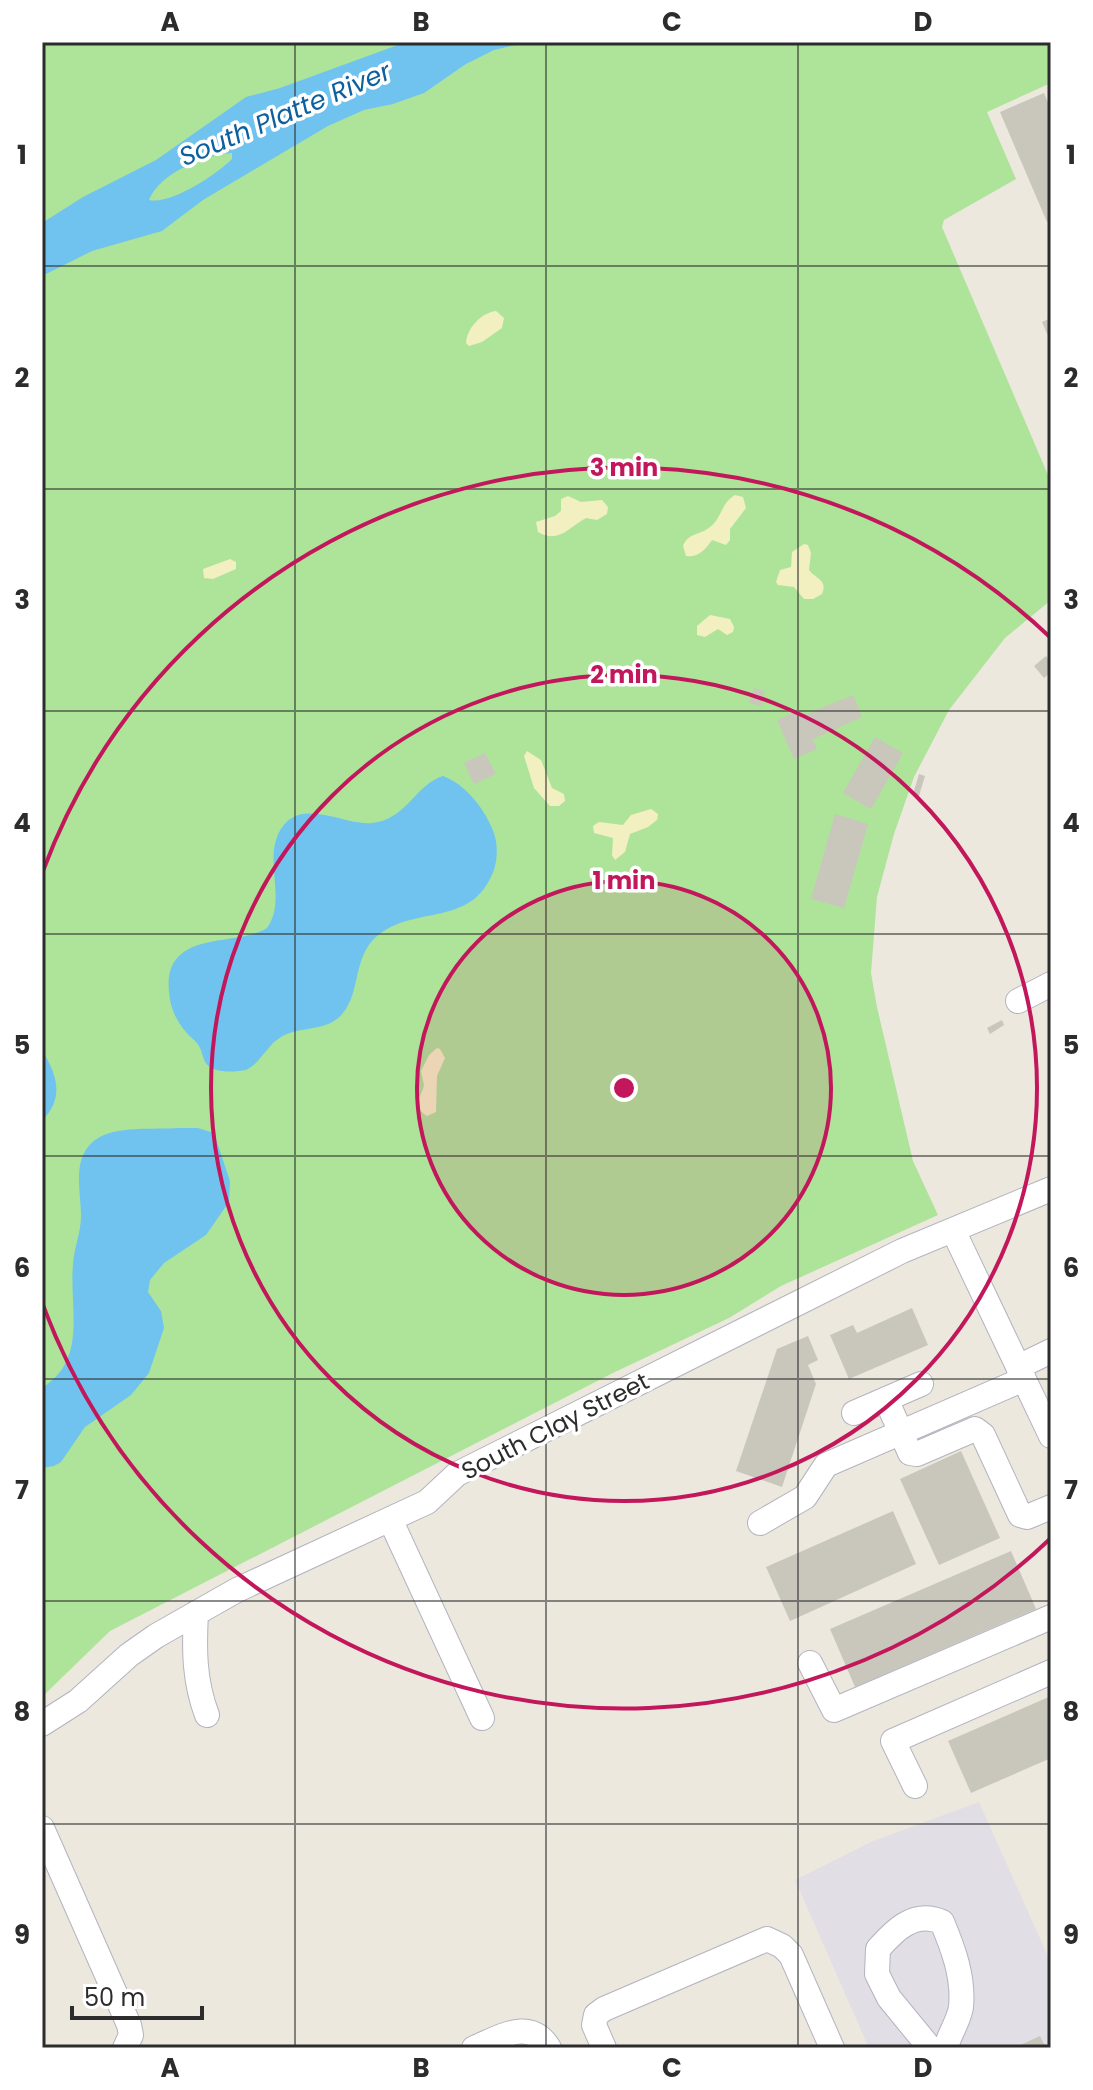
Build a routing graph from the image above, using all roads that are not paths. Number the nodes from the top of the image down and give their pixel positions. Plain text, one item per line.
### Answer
1 (1051, 984) edge
2 (1018, 1001) dead end
3 (1051, 1189) edge
4 (953, 1230) junction
5 (1051, 1351) edge
6 (1021, 1373) junction
7 (921, 1384) dead end
8 (886, 1399) junction
9 (854, 1413) dead end
10 (901, 1432) junction
11 (1051, 1436) edge
12 (1051, 1507) edge
13 (390, 1519) junction
14 (760, 1523) dead end
15 (196, 1613) junction
16 (1051, 1617) edge
17 (810, 1663) dead end
18 (1051, 1672) edge
19 (207, 1715) dead end
20 (482, 1718) dead end
21 (42, 1724) edge
22 (915, 1786) dead end
23 (42, 1828) edge
24 (541, 2040) edge
25 (125, 2048) edge
26 (474, 2048) edge
27 (604, 2048) edge
28 (832, 2048) edge
29 (930, 2048) edge
30 (946, 2048) edge

1 - 2 street
3 - 4 street, South Clay Street
4 - 6 street
4 - 13 street, South Clay Street
5 - 6 street
6 - 10 street
6 - 11 street
7 - 8 street
8 - 9 street
8 - 10 street
10 - 12 street
10 - 14 street
13 - 15 street, South Clay Street
13 - 20 street
15 - 19 street
15 - 21 street, South Clay Street
16 - 17 street
18 - 22 street
23 - 25 street
24 - 26 street
27 - 28 street
29 - 30 street

